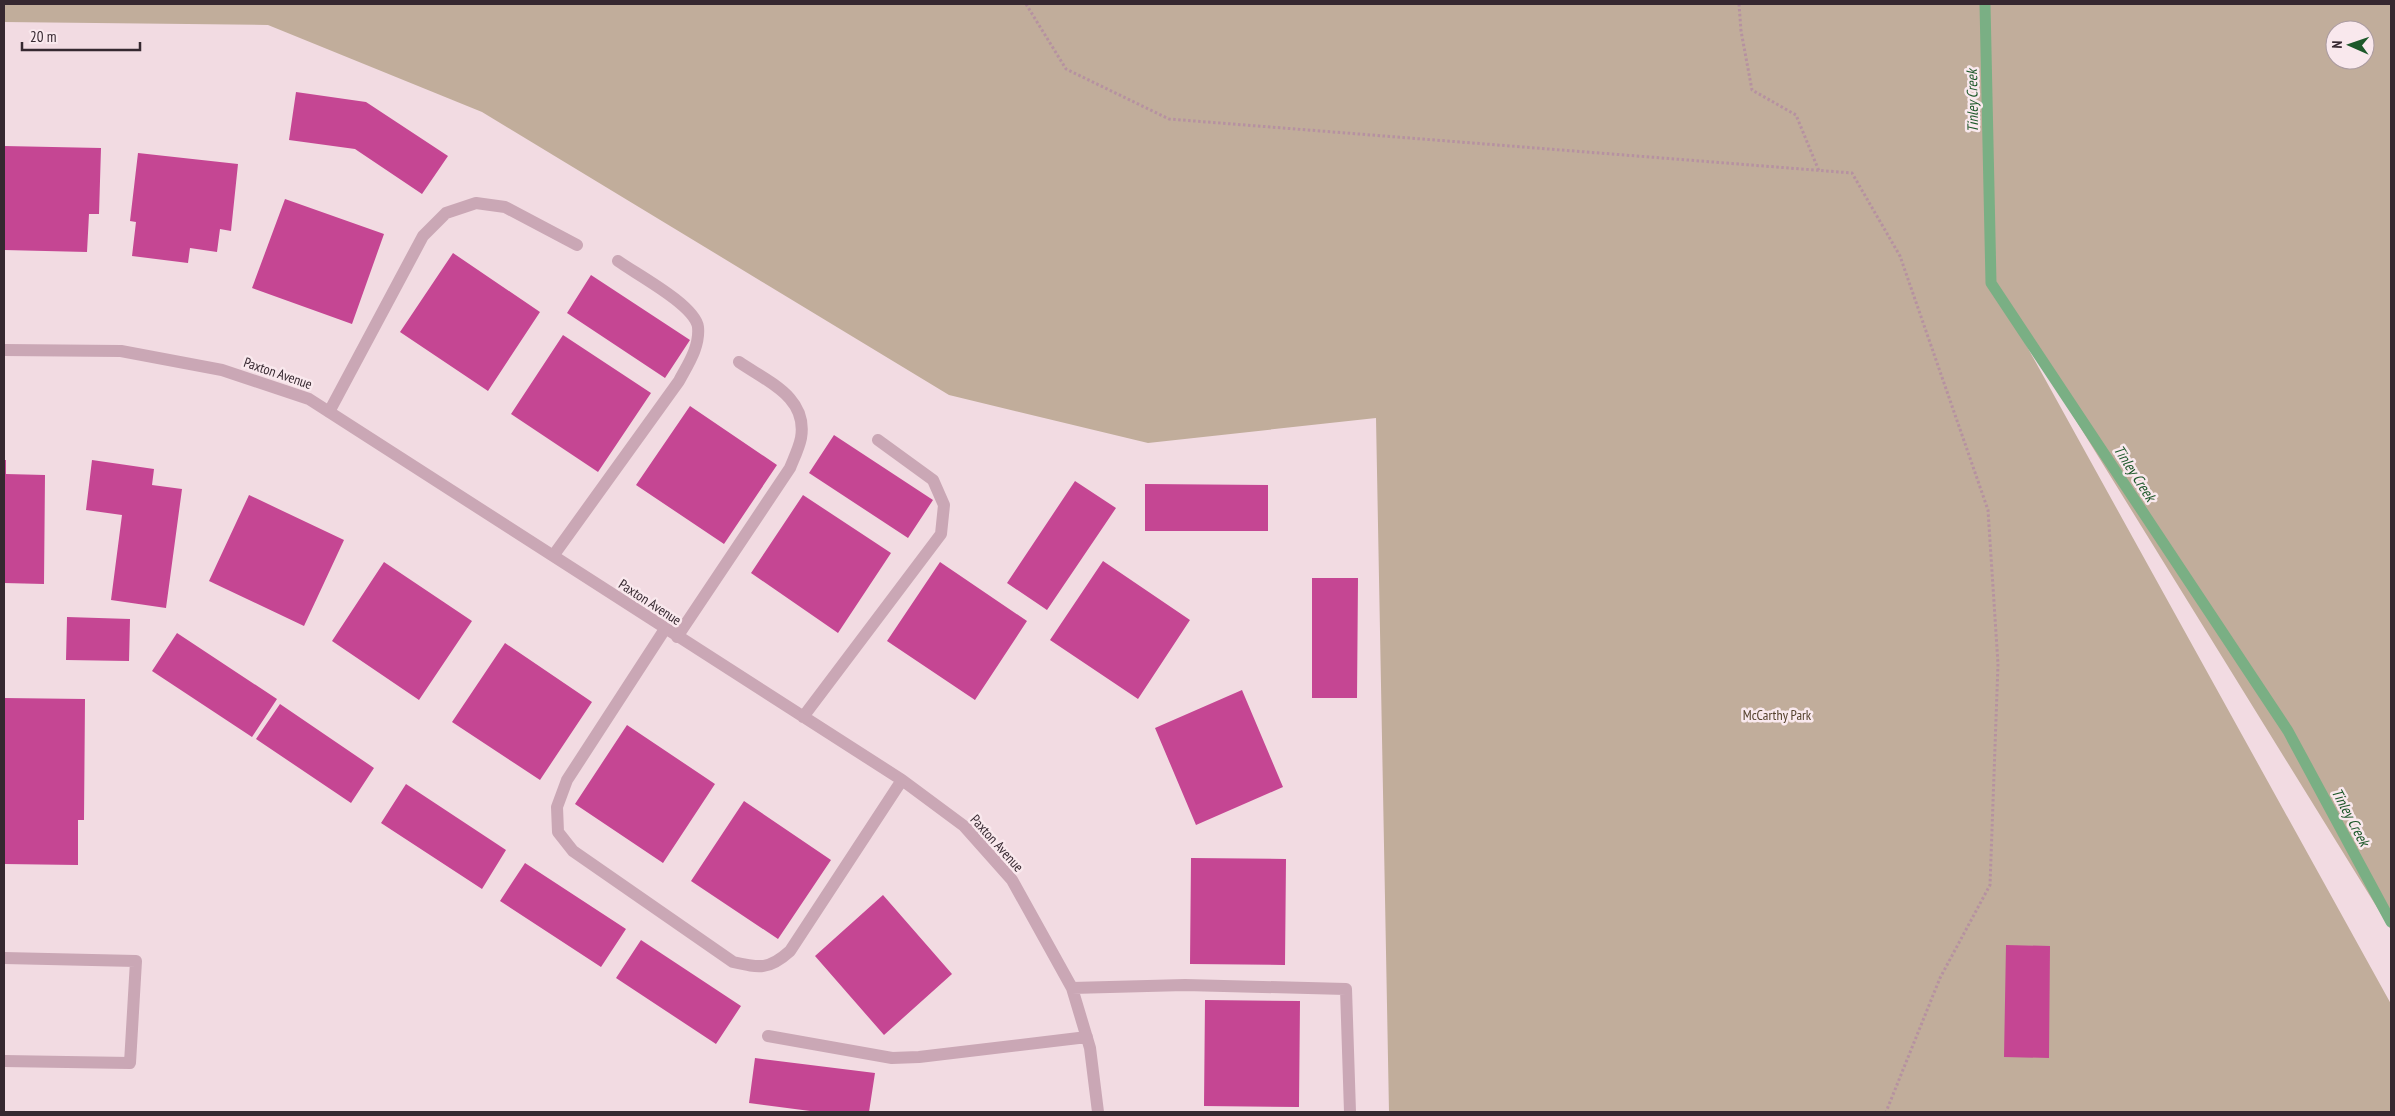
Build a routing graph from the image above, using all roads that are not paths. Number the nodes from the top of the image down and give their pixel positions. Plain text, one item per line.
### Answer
1 (577, 245) dead end
2 (618, 262) dead end
3 (4, 350) edge
4 (739, 362) dead end
5 (329, 412) junction
6 (878, 440) dead end
7 (553, 556) junction
8 (666, 630) junction
9 (677, 637) junction
10 (803, 717) junction
11 (902, 780) junction
12 (4, 958) edge
13 (1072, 988) junction
14 (768, 1036) dead end
15 (1087, 1037) junction
16 (4, 1061) edge
17 (1098, 1112) edge
18 (1350, 1112) edge

1 - 5 street
2 - 7 street
3 - 5 street, Paxton Avenue
4 - 9 street
5 - 7 street, Paxton Avenue
6 - 10 street
7 - 8 street, Paxton Avenue
8 - 9 street, Paxton Avenue
8 - 11 street
9 - 10 street, Paxton Avenue
10 - 11 street, Paxton Avenue
11 - 13 street, Paxton Avenue
12 - 16 street
13 - 15 street, Paxton Avenue
13 - 18 street
14 - 15 street
15 - 17 street, Paxton Avenue

